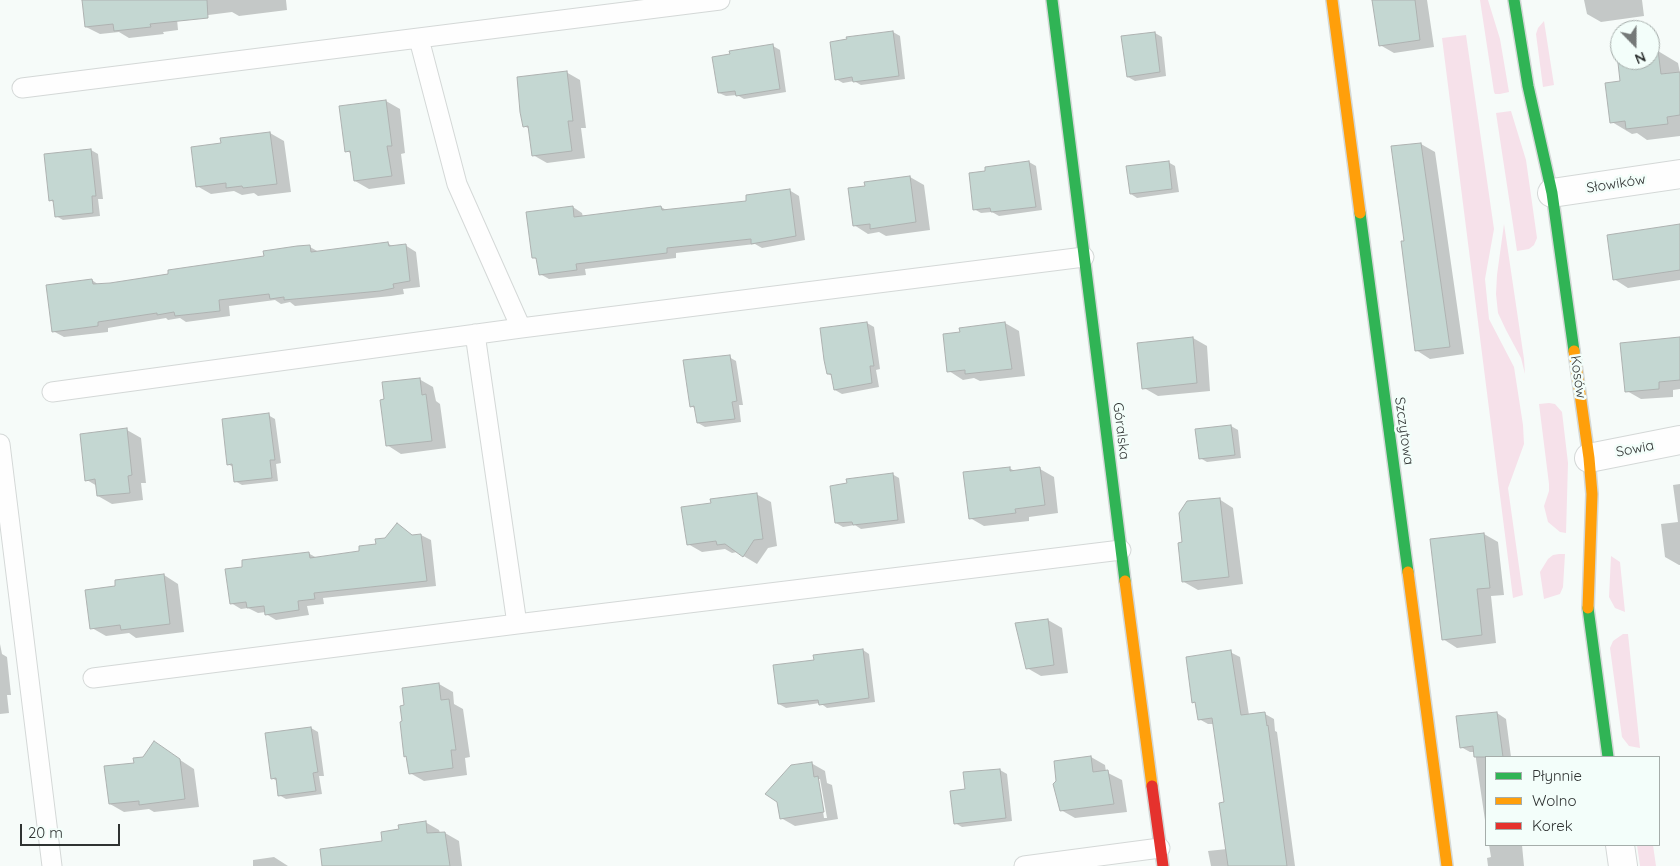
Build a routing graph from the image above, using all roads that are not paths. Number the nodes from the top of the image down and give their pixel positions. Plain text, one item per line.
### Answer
1 (720, 0) edge
2 (1052, 0) edge
3 (1332, 0) edge
4 (1514, 0) edge
5 (419, 39) junction
6 (22, 88) dead end
7 (1680, 174) edge
8 (1552, 193) junction
9 (1084, 257) junction
10 (521, 328) junction
11 (475, 334) junction
12 (52, 392) dead end
13 (1680, 440) edge
14 (0, 444) edge
15 (1589, 458) junction
16 (1121, 550) junction
17 (516, 624) junction
18 (93, 678) dead end
19 (1608, 756) edge
20 (1620, 846) edge
21 (1161, 857) edge
22 (52, 866) edge
23 (1024, 866) edge
24 (1447, 866) edge
25 (1623, 866) edge

1 - 5 lane
2 - 9 street, Góralska
3 - 24 street, Szczytowa
4 - 8 street, Kosów
5 - 6 lane
5 - 10 lane
7 - 8 street, Słowików
8 - 15 street, Kosów
9 - 10 lane
9 - 16 street, Góralska
10 - 11 lane
11 - 12 lane
11 - 17 lane
13 - 15 street, Sowia
14 - 22 lane
15 - 19 street, Kosów
16 - 17 lane
16 - 21 street, Góralska
17 - 18 lane
20 - 25 street
21 - 23 lane

